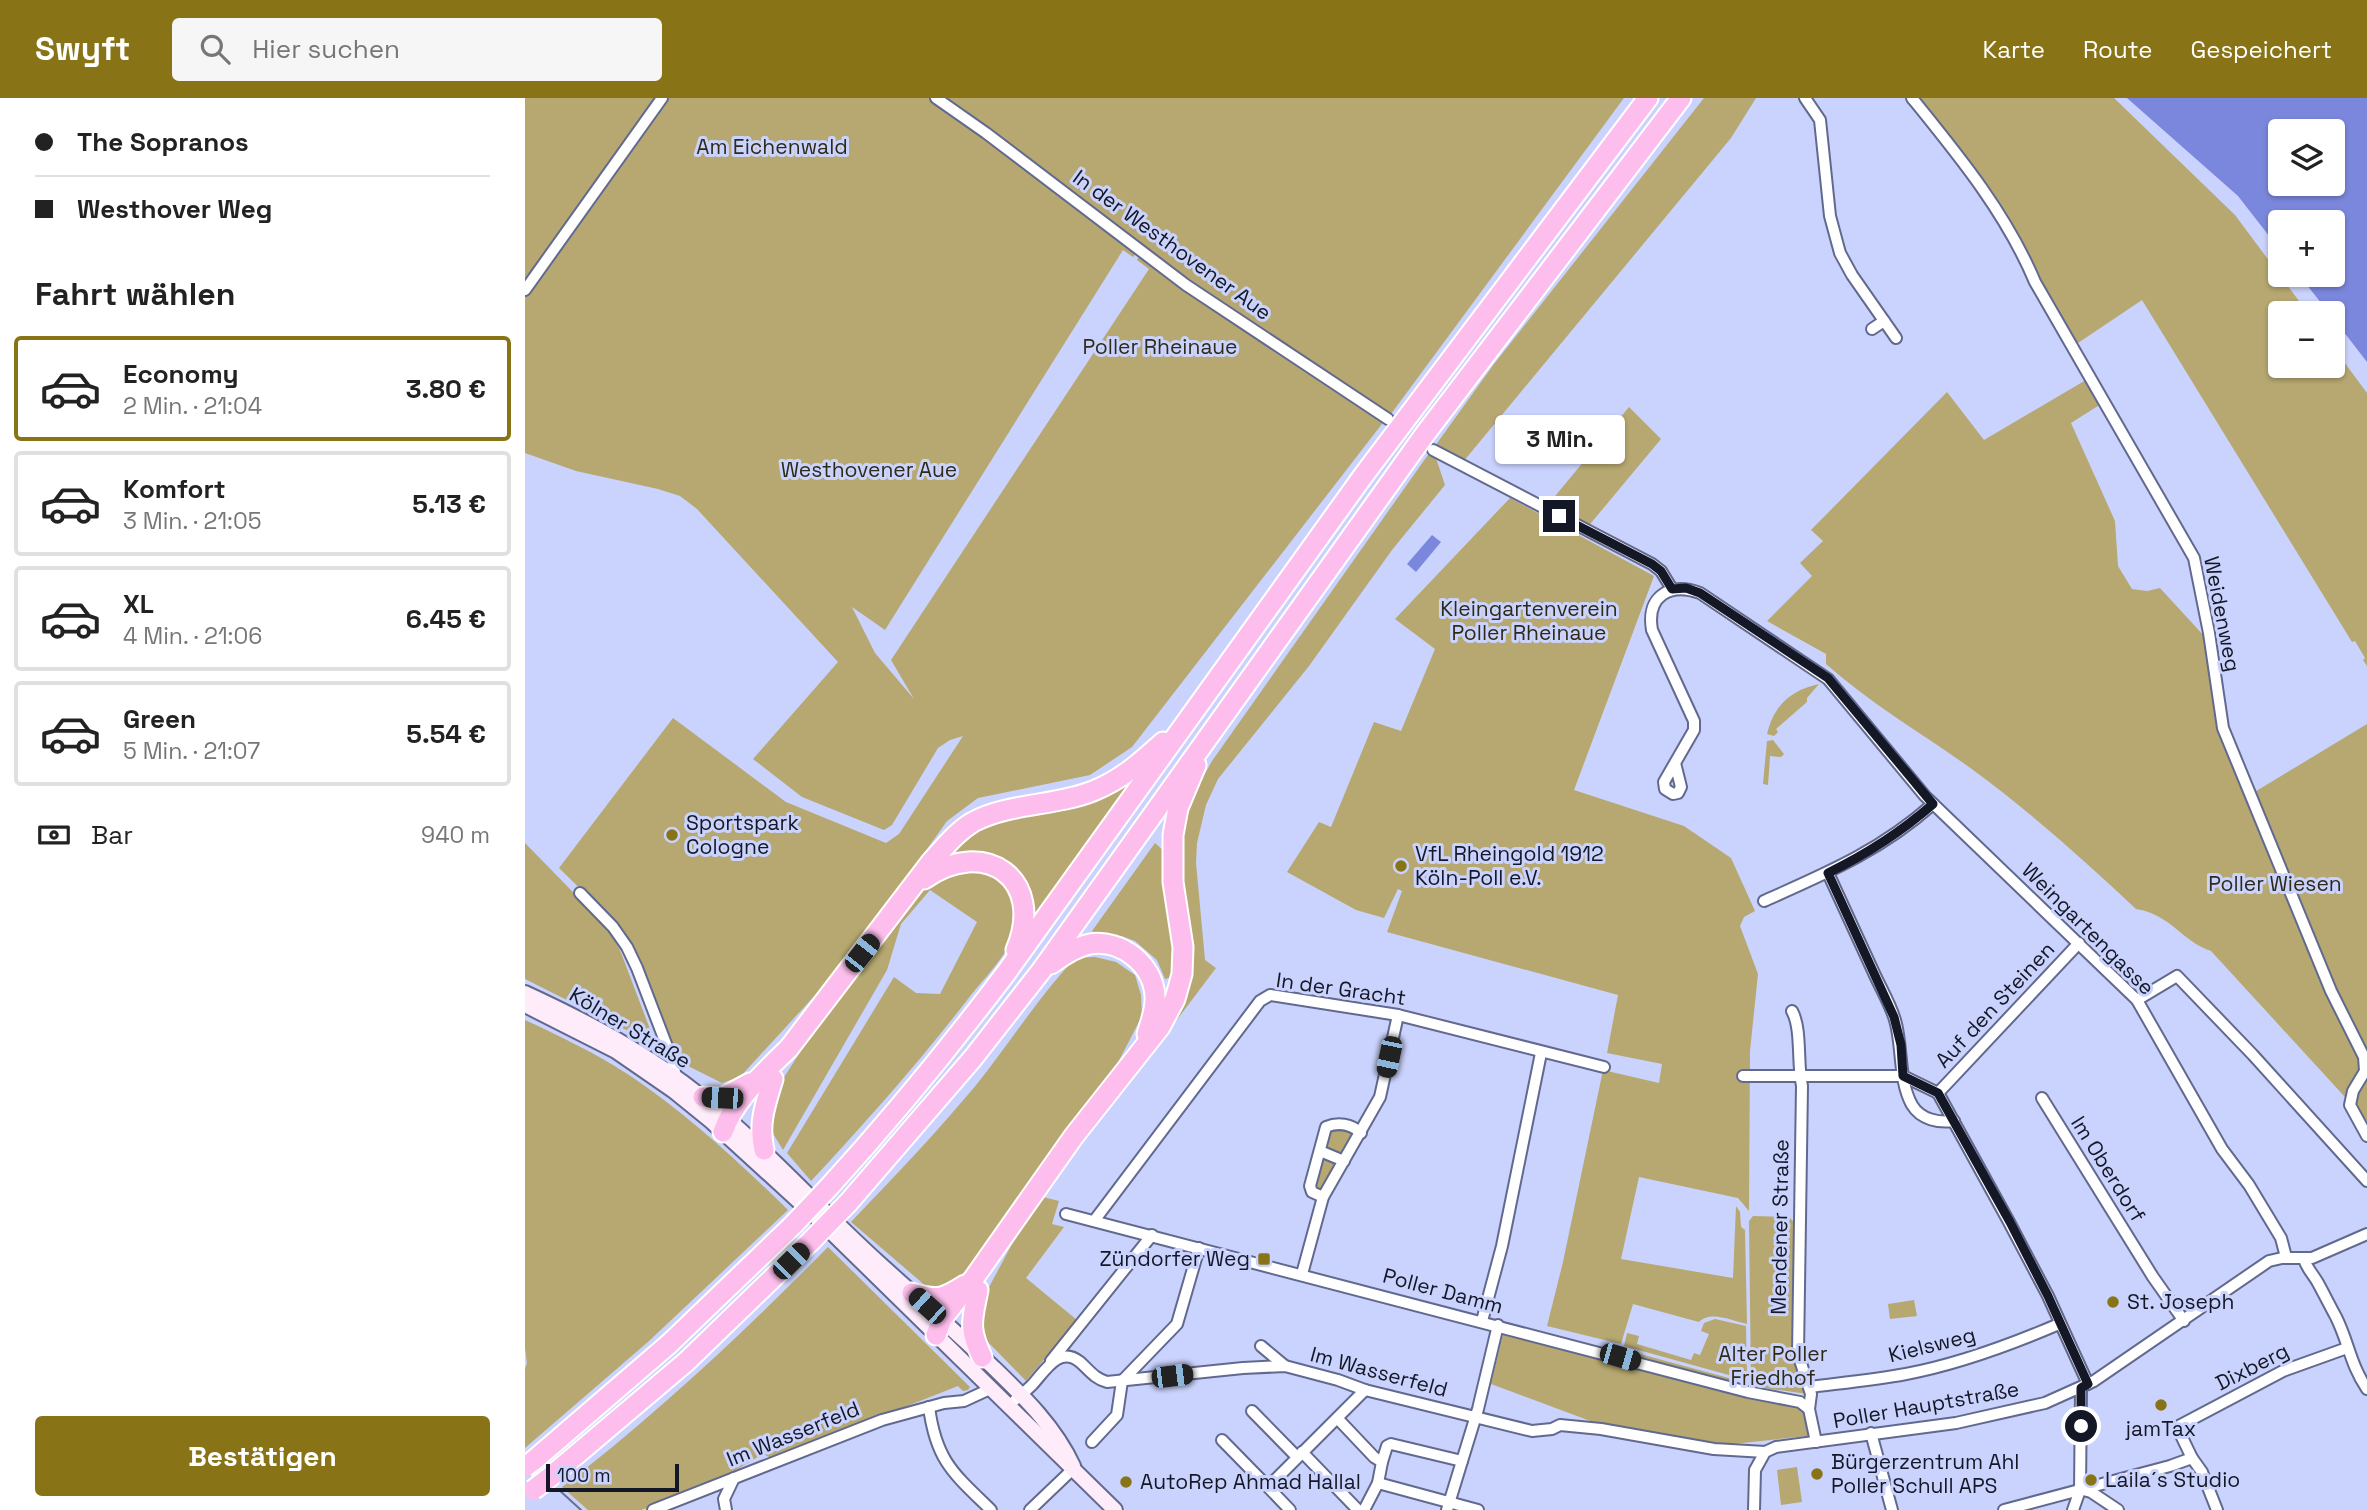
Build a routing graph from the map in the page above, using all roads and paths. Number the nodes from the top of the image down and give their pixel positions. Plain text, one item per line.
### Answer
1 (662, 98) edge
2 (936, 98) edge
3 (1648, 98) edge
4 (1681, 98) edge
5 (1805, 98) edge
6 (1912, 98) edge
7 (525, 290) edge
8 (1884, 321) junction
9 (1872, 329) dead end
10 (1896, 338) dead end
11 (1388, 419) dead end
12 (1433, 450) dead end
13 (1672, 589) junction
14 (1195, 712) junction
15 (1208, 735) junction
16 (1675, 763) dead end
17 (1933, 804) junction
18 (1828, 873) junction
19 (915, 886) junction
20 (580, 892) dead end
21 (1764, 901) dead end
22 (2079, 943) junction
23 (1041, 971) junction
24 (1006, 973) junction
25 (525, 993) edge
26 (2137, 1000) junction
27 (525, 1005) edge
28 (1792, 1011) dead end
29 (1398, 1015) junction
30 (1143, 1046) junction
31 (1541, 1053) junction
32 (1604, 1067) dead end
33 (1743, 1076) dead end
34 (1800, 1076) junction
35 (1903, 1076) junction
36 (768, 1077) junction
37 (676, 1078) junction
38 (1938, 1093) junction
39 (702, 1097) junction
40 (2042, 1098) dead end
41 (1954, 1121) junction
42 (728, 1125) junction
43 (1361, 1133) junction
44 (2367, 1136) edge
45 (764, 1150) junction
46 (1320, 1151) junction
47 (1345, 1161) junction
48 (2367, 1181) edge
49 (1323, 1197) junction
50 (1066, 1214) dead end
51 (1094, 1221) junction
52 (2367, 1234) edge
53 (1151, 1235) junction
54 (1199, 1248) junction
55 (2286, 1257) junction
56 (2304, 1259) junction
57 (1302, 1274) junction
58 (976, 1284) junction
59 (912, 1293) junction
60 (1482, 1321) junction
61 (2183, 1321) junction
62 (2059, 1324) junction
63 (1498, 1325) junction
64 (942, 1327) junction
65 (1261, 1346) dead end
66 (2347, 1348) junction
67 (982, 1357) junction
68 (1048, 1364) junction
69 (1285, 1366) junction
70 (1122, 1381) junction
71 (2084, 1386) junction
72 (1809, 1387) junction
73 (2367, 1389) edge
74 (990, 1390) junction
75 (1366, 1390) junction
76 (1021, 1394) junction
77 (1008, 1406) junction
78 (929, 1407) junction
79 (1809, 1409) junction
80 (1252, 1412) dead end
81 (1475, 1417) junction
82 (1338, 1419) junction
83 (1871, 1433) junction
84 (1222, 1440) dead end
85 (1092, 1442) dead end
86 (1816, 1442) junction
87 (1765, 1452) junction
88 (1300, 1455) junction
89 (2192, 1458) junction
90 (1462, 1461) junction
91 (1382, 1462) junction
92 (529, 1464) edge
93 (1074, 1468) junction
94 (734, 1478) junction
95 (1383, 1484) junction
96 (1268, 1487) junction
97 (2080, 1490) junction
98 (529, 1493) edge
99 (1449, 1505) edge
100 (653, 1510) edge
101 (726, 1510) edge
102 (991, 1510) edge
103 (1030, 1510) edge
104 (1115, 1510) edge
105 (1290, 1510) edge
106 (1358, 1510) edge
107 (1364, 1510) edge
108 (1478, 1510) edge
109 (1754, 1510) edge
110 (1892, 1510) edge
111 (2004, 1510) edge
112 (2073, 1510) edge
113 (2118, 1510) edge
114 (2217, 1510) edge

1 - 7 street
2 - 11 street, In der Westhovener Aue
3 - 14 highway
4 - 15 highway
5 - 8 street
6 - 44 street, Weidenweg
8 - 9 street
8 - 10 street
12 - 13 street
13 - 16 street
13 - 17 street, Weingartengasse
14 - 19 highway
14 - 24 highway
15 - 23 highway
15 - 30 highway
17 - 18 street
17 - 22 street, Weingartengasse
18 - 21 street
18 - 35 street
19 - 24 highway
19 - 36 highway
20 - 37 street
22 - 26 street, Weingartengasse
22 - 38 street, Auf den Steinen
23 - 30 highway
23 - 98 highway, bridge
24 - 92 highway, bridge
25 - 37 main road, Kölner Straße
26 - 48 street
26 - 55 street, Weingartengasse
27 - 42 main road, Kölner Straße
28 - 34 street, Mendener Straße
29 - 31 street, In der Gracht
29 - 43 street
29 - 51 street, In der Gracht
30 - 58 highway
31 - 32 street, In der Gracht
31 - 60 street
33 - 34 street
34 - 35 street
34 - 72 street, Mendener Straße
35 - 38 street
35 - 41 street
36 - 39 highway
36 - 42 highway
36 - 45 highway
37 - 39 main road, Kölner Straße
38 - 41 street
39 - 42 main road, Kölner Straße
40 - 61 street, Im Oberdorf
41 - 62 street
42 - 45 main road, Kölner Straße
42 - 64 main road, Kölner Straße
43 - 46 street
43 - 47 street
45 - 59 main road, Kölner Straße
46 - 47 street
46 - 49 street
47 - 49 street
49 - 57 street
50 - 51 street, Poller Damm
51 - 53 street, Poller Damm
52 - 56 street
53 - 54 street, Poller Damm
53 - 68 street
54 - 57 street, Poller Damm
54 - 70 street
55 - 56 street
55 - 61 street, Poller Hauptstraße
56 - 66 street
57 - 60 street, Poller Damm
58 - 59 highway
58 - 64 highway
58 - 67 highway
59 - 64 main road, Kölner Straße
60 - 63 street, Poller Damm
61 - 71 street, Poller Hauptstraße
62 - 71 street
62 - 72 street, Kielsweg
63 - 79 street, Poller Damm
63 - 81 street
64 - 67 main road
64 - 74 main road
65 - 69 street
66 - 73 street
66 - 89 street, Dixberg
67 - 76 main road
68 - 70 street, Im Wasserfeld
68 - 76 street
69 - 70 street, Im Wasserfeld
69 - 75 street, Im Wasserfeld
70 - 85 street
71 - 83 street, Poller Hauptstraße
71 - 97 street
72 - 79 street, Mendener Straße
74 - 77 main road
74 - 78 street, Im Wasserfeld
75 - 81 street, Im Wasserfeld
75 - 82 street
76 - 77 street
76 - 93 main road
77 - 93 main road
78 - 94 street, Im Wasserfeld
78 - 102 street
79 - 86 street, Mendener Straße
80 - 88 street
81 - 87 street, Im Wasserfeld
81 - 90 street
82 - 88 street
82 - 91 street
83 - 86 street, Poller Hauptstraße
83 - 110 street
84 - 96 street
86 - 87 street, Poller Hauptstraße
87 - 109 street
88 - 96 street
88 - 106 street
89 - 97 street
89 - 114 street
90 - 91 street
90 - 99 street
91 - 95 street
93 - 103 street
93 - 104 main road
94 - 100 street, Im Wasserfeld
94 - 101 street
95 - 99 street
95 - 107 street
96 - 105 street
97 - 111 street
97 - 112 street
97 - 113 street
99 - 108 street

